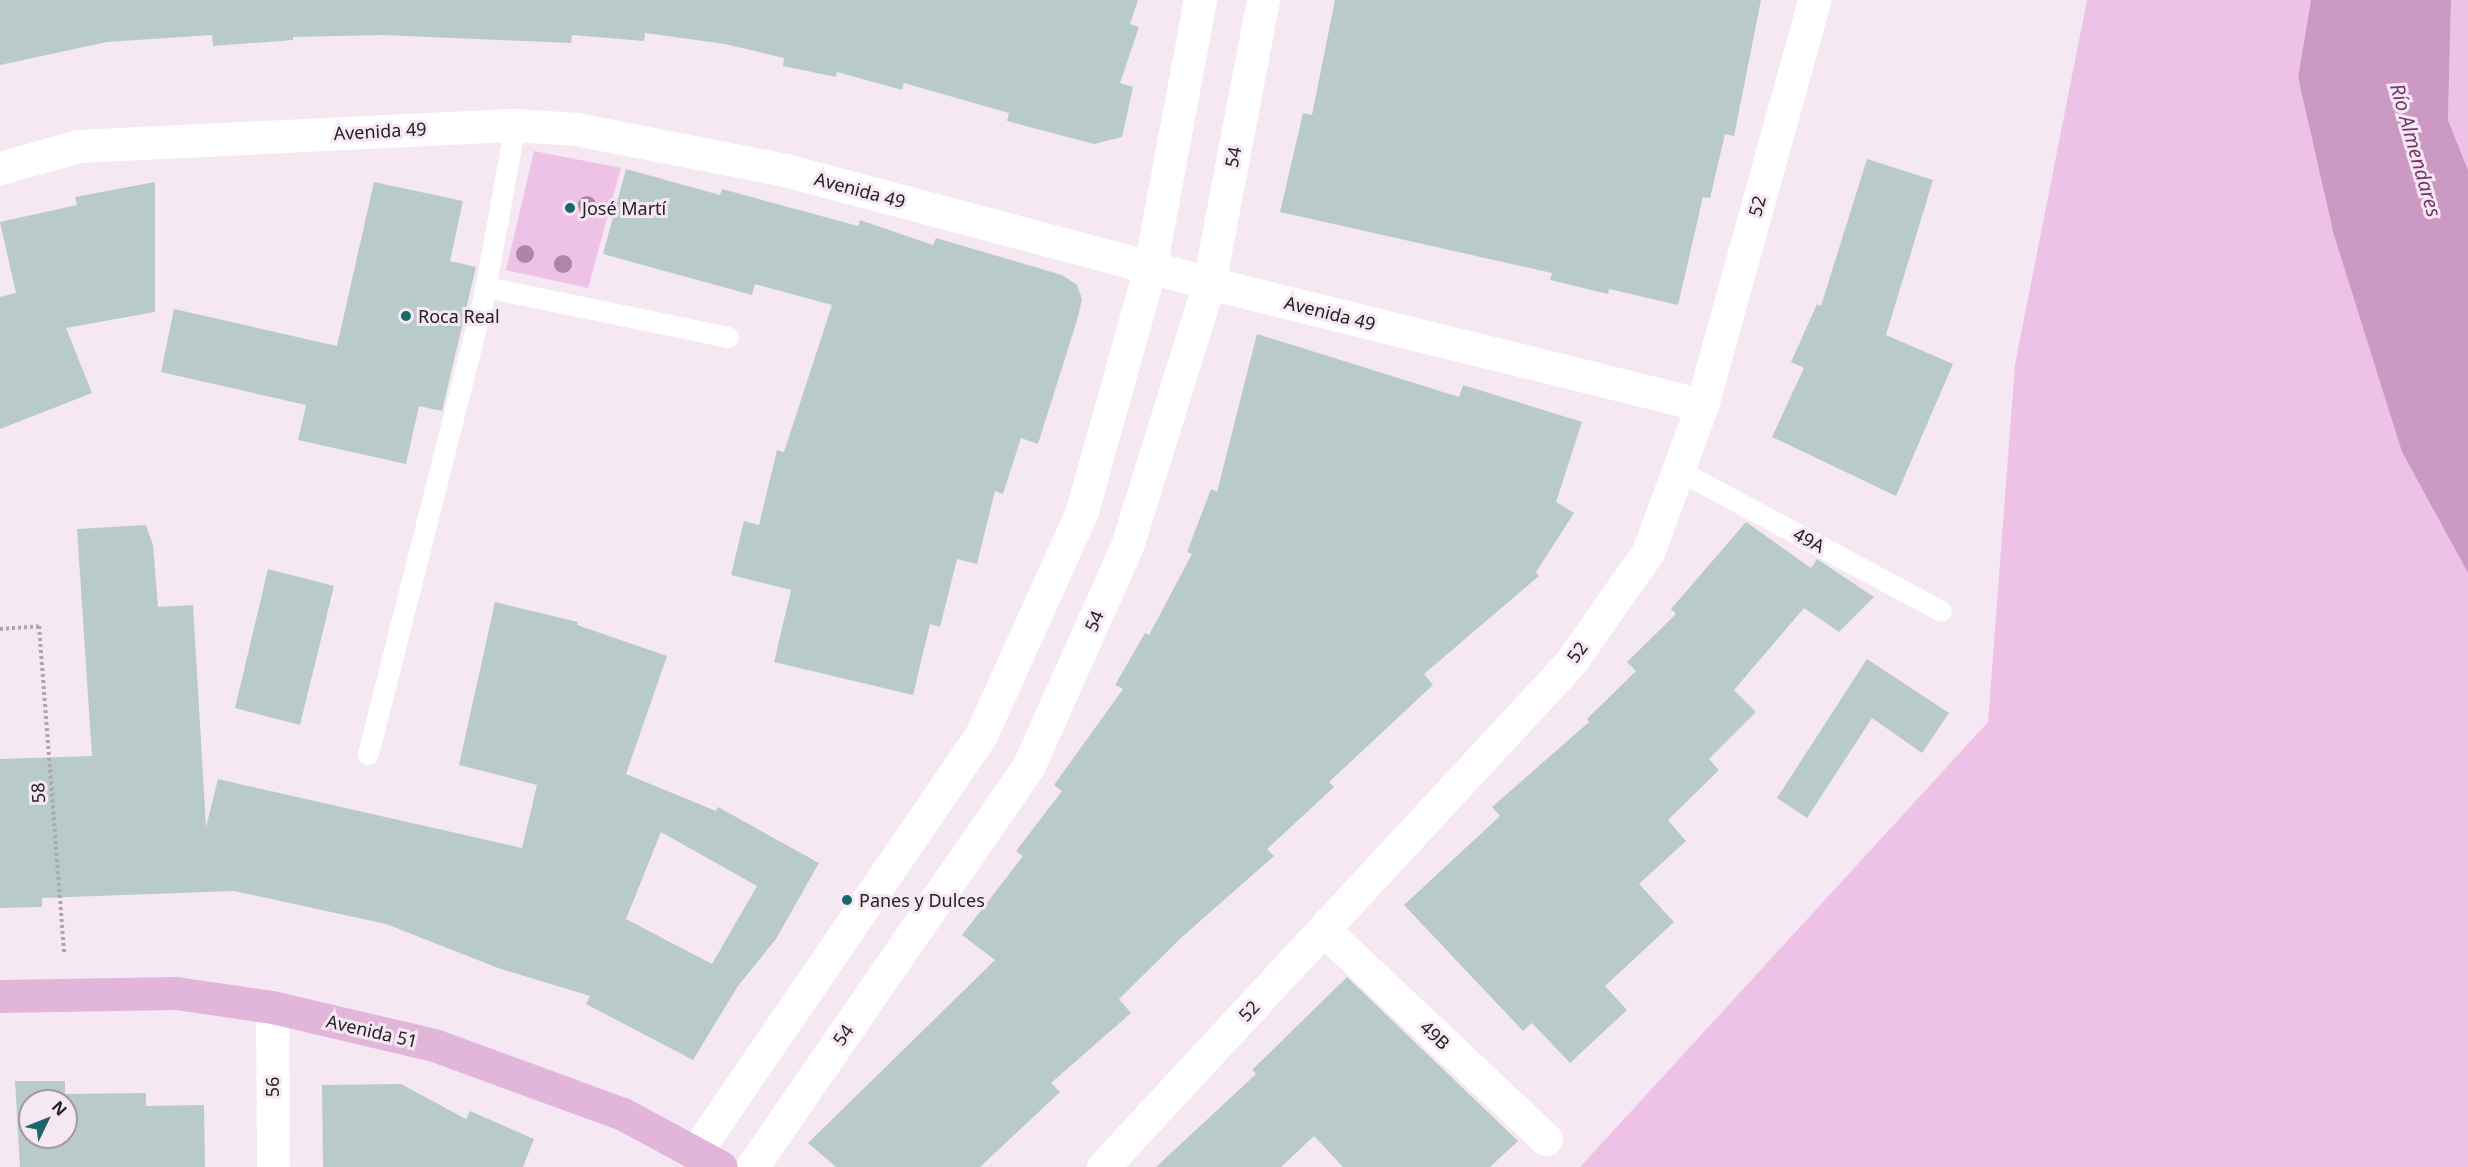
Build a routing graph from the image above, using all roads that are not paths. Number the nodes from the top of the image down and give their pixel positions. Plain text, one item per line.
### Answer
1 (1200, 0) edge
2 (1263, 0) edge
3 (1814, 0) edge
4 (514, 125) junction
5 (0, 168) edge
6 (1150, 267) junction
7 (1209, 283) junction
8 (486, 287) junction
9 (728, 337) dead end
10 (1702, 405) junction
11 (1678, 470) junction
12 (1941, 611) dead end
13 (368, 754) dead end
14 (1324, 930) junction
15 (0, 996) edge
16 (272, 1007) junction
17 (1546, 1139) dead end
18 (708, 1160) edge
19 (273, 1167) edge
20 (752, 1167) edge
21 (1103, 1167) edge

1 - 6 street
2 - 7 street, 54
3 - 10 street, 52
4 - 5 street, Avenida 49
4 - 6 street, Avenida 49
4 - 8 lane
6 - 7 street, Avenida 49
6 - 18 street
7 - 10 street, Avenida 49
7 - 20 street, 54
8 - 9 lane
8 - 13 lane
10 - 11 street, 52
11 - 12 lane, 49A
11 - 14 street, 52
14 - 17 street, 49B
14 - 21 street, 52
15 - 16 main road, Avenida 51
16 - 18 main road, Avenida 51
16 - 19 street, 56

